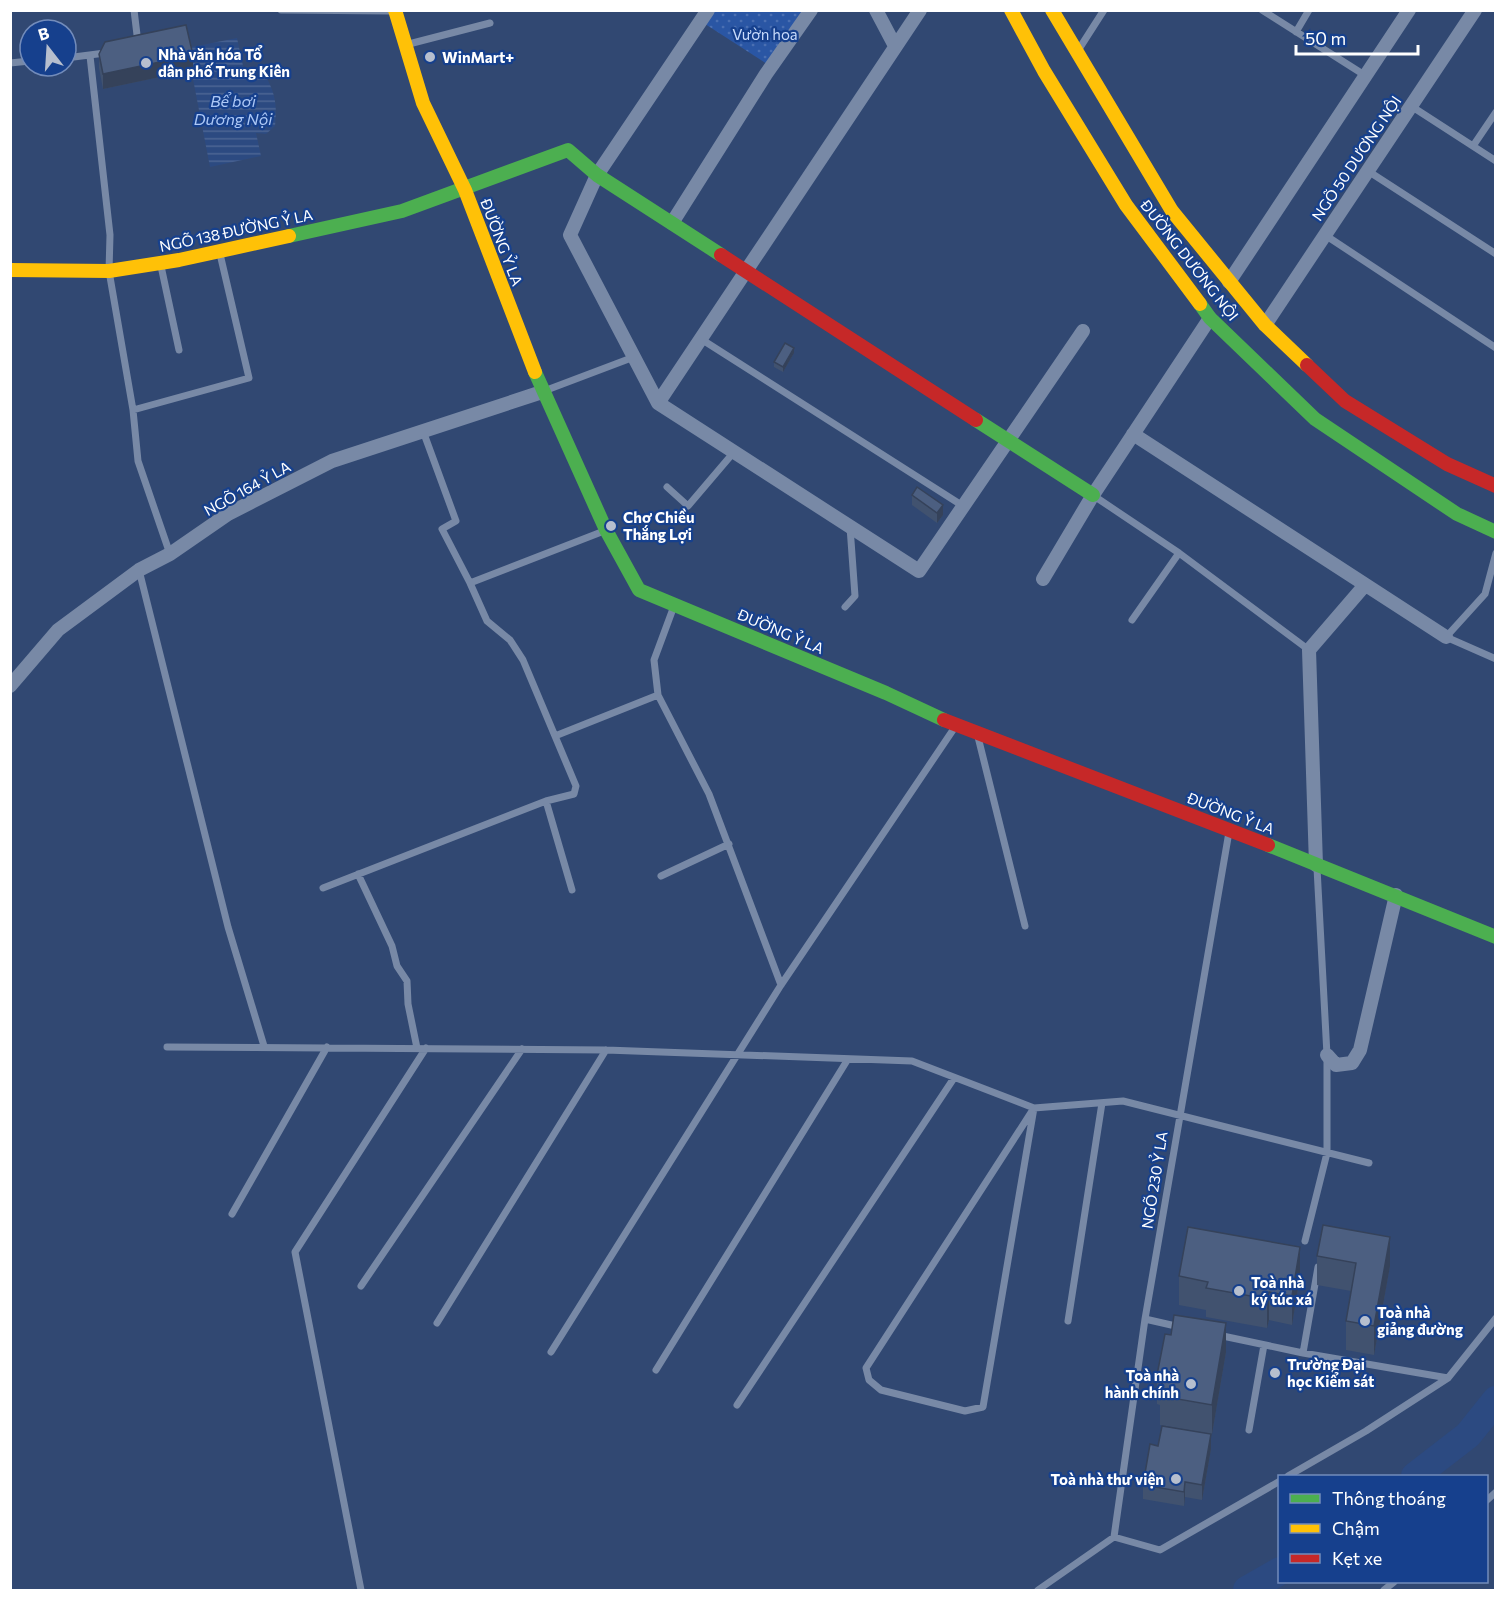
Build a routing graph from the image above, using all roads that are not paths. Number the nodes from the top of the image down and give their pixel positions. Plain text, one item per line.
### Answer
1 (134, 10) edge
2 (281, 10) edge
3 (708, 10) edge
4 (810, 10) edge
5 (876, 10) edge
6 (920, 10) edge
7 (1011, 10) edge
8 (1052, 10) edge
9 (1104, 10) edge
10 (1262, 10) edge
11 (1309, 10) edge
12 (1409, 10) edge
13 (1475, 10) edge
14 (395, 11) edge
15 (490, 23) dead end
16 (1296, 32) junction
17 (134, 46) edge
18 (403, 46) junction
19 (896, 46) junction
20 (112, 51) edge
21 (90, 56) junction
22 (78, 57) edge
23 (1068, 58) junction
24 (1044, 71) junction
25 (1366, 76) junction
26 (1411, 106) junction
27 (1496, 112) edge
28 (1473, 146) junction
29 (1496, 161) edge
30 (1368, 171) junction
31 (597, 175) junction
32 (465, 190) junction
33 (672, 223) junction
34 (1325, 235) junction
35 (220, 251) junction
36 (1496, 254) edge
37 (160, 263) junction
38 (10, 270) edge
39 (109, 271) junction
40 (746, 271) junction
41 (1230, 282) junction
42 (1210, 318) junction
43 (1265, 325) junction
44 (1083, 331) dead end
45 (700, 339) junction
46 (1496, 348) edge
47 (179, 350) dead end
48 (634, 357) junction
49 (542, 392) junction
50 (658, 403) junction
51 (133, 410) junction
52 (423, 431) junction
53 (1133, 434) junction
54 (1008, 440) junction
55 (734, 452) junction
56 (1496, 486) edge
57 (666, 487) dead end
58 (1093, 495) junction
59 (963, 506) junction
60 (850, 527) junction
61 (606, 530) junction
62 (1496, 532) edge
63 (1179, 553) junction
64 (1496, 553) edge
65 (170, 554) junction
66 (139, 570) junction
67 (1043, 579) dead end
68 (470, 583) junction
69 (1365, 585) junction
70 (674, 605) junction
71 (845, 607) dead end
72 (1132, 620) dead end
73 (1446, 637) junction
74 (1309, 650) junction
75 (1496, 659) edge
76 (10, 686) edge
77 (658, 695) junction
78 (956, 726) junction
79 (978, 734) junction
80 (555, 736) junction
81 (546, 801) junction
82 (1229, 829) junction
83 (729, 843) junction
84 (1316, 865) junction
85 (358, 874) junction
86 (661, 876) dead end
87 (322, 888) dead end
88 (572, 890) dead end
89 (1396, 895) junction
90 (1025, 926) dead end
91 (1496, 937) edge
92 (781, 985) junction
93 (264, 1046) junction
94 (167, 1047) dead end
95 (327, 1047) junction
96 (417, 1048) junction
97 (426, 1048) junction
98 (522, 1049) junction
99 (606, 1050) junction
100 (736, 1054) junction
101 (1327, 1055) junction
102 (848, 1059) junction
103 (954, 1078) junction
104 (1102, 1103) junction
105 (1034, 1108) junction
106 (1178, 1116) junction
107 (1327, 1153) junction
108 (1369, 1163) dead end
109 (232, 1214) dead end
110 (1305, 1241) dead end
111 (1321, 1256) edge
112 (361, 1286) dead end
113 (1496, 1318) edge
114 (1145, 1319) junction
115 (1068, 1321) dead end
116 (437, 1323) dead end
117 (1188, 1328) edge
118 (1210, 1333) edge
119 (1264, 1345) junction
120 (551, 1352) dead end
121 (1303, 1353) junction
122 (656, 1370) dead end
123 (1448, 1378) junction
124 (737, 1406) dead end
125 (1249, 1430) dead end
126 (1290, 1475) edge
127 (1278, 1482) edge
128 (1114, 1537) junction
129 (361, 1590) edge
130 (1038, 1590) edge

1 - 17 lane
2 - 14 lane
3 - 31 street
4 - 33 street
5 - 19 street
6 - 19 street
7 - 24 street, ĐƯỜNG DƯƠNG NỘI
8 - 23 street, ĐƯỜNG DƯƠNG NỘI
9 - 23 lane
10 - 16 lane
11 - 16 lane
12 - 25 street
13 - 26 street, NGÕ 50 DƯƠNG NỘI
14 - 18 street, ĐƯỜNG Ỷ LA
15 - 18 lane
16 - 25 lane
18 - 32 street, ĐƯỜNG Ỷ LA
19 - 40 street
20 - 21 lane
21 - 22 lane
21 - 39 lane
23 - 24 street
23 - 41 street, ĐƯỜNG DƯƠNG NỘI
24 - 42 street, ĐƯỜNG DƯƠNG NỘI
25 - 41 street
26 - 28 lane
26 - 30 street, NGÕ 50 DƯƠNG NỘI
27 - 28 lane
28 - 29 lane
30 - 34 street, NGÕ 50 DƯƠNG NỘI
30 - 36 lane
31 - 32 street, NGÕ 138 ĐƯỜNG Ỷ LA
31 - 33 street
31 - 48 street
32 - 35 street, NGÕ 138 ĐƯỜNG Ỷ LA
32 - 49 street, ĐƯỜNG Ỷ LA
33 - 40 street
34 - 43 street, NGÕ 50 DƯƠNG NỘI
34 - 46 lane
35 - 37 street, NGÕ 138 ĐƯỜNG Ỷ LA
35 - 51 lane
37 - 39 street, NGÕ 138 ĐƯỜNG Ỷ LA
37 - 47 lane
38 - 39 street, NGÕ 138 ĐƯỜNG Ỷ LA
39 - 51 lane
40 - 45 street
40 - 54 street
41 - 43 street, ĐƯỜNG DƯƠNG NỘI
42 - 53 street
42 - 62 street, ĐƯỜNG DƯƠNG NỘI
43 - 56 street, ĐƯỜNG DƯƠNG NỘI
44 - 54 street
45 - 50 street
45 - 59 lane
48 - 49 lane
48 - 50 street
49 - 52 street, NGÕ 164 Ỷ LA
49 - 61 street, ĐƯỜNG Ỷ LA
50 - 55 street
51 - 65 lane
52 - 65 street, NGÕ 164 Ỷ LA
52 - 68 lane
53 - 58 street
53 - 69 street
54 - 58 street
54 - 59 street
55 - 57 lane
55 - 60 street
58 - 63 lane
58 - 67 street
59 - 60 street
60 - 71 lane
61 - 68 lane
61 - 70 street, ĐƯỜNG Ỷ LA
63 - 72 lane
63 - 74 lane
64 - 73 lane
65 - 66 street, NGÕ 164 Ỷ LA
66 - 76 street, NGÕ 164 Ỷ LA
66 - 93 lane
68 - 80 lane
69 - 73 street
69 - 74 street
70 - 77 lane
70 - 78 street, ĐƯỜNG Ỷ LA
73 - 75 lane
74 - 84 street
77 - 80 lane
77 - 83 lane
78 - 79 street, ĐƯỜNG Ỷ LA
78 - 92 lane
79 - 82 street, ĐƯỜNG Ỷ LA
79 - 90 lane
80 - 81 lane
81 - 85 lane
81 - 88 lane
82 - 84 street, ĐƯỜNG Ỷ LA
82 - 106 lane, NGÕ 230 Ỷ LA
83 - 86 lane
83 - 92 lane
84 - 89 street, ĐƯỜNG Ỷ LA
84 - 101 lane
85 - 87 lane
85 - 96 lane
89 - 91 street, ĐƯỜNG Ỷ LA
89 - 101 street
92 - 100 lane
93 - 94 lane
93 - 95 lane
95 - 96 lane
95 - 109 lane
96 - 97 lane
97 - 98 lane
97 - 129 lane
98 - 99 lane
98 - 112 lane
99 - 100 lane
99 - 116 lane
100 - 102 lane
100 - 120 lane
101 - 107 lane
102 - 103 lane
102 - 122 lane
103 - 105 lane
103 - 124 lane
104 - 105 lane
104 - 106 lane
104 - 115 lane
105 - 105 lane
106 - 107 lane
106 - 114 lane, NGÕ 230 Ỷ LA
107 - 108 lane
107 - 110 lane
111 - 121 lane
113 - 123 lane
114 - 117 lane
114 - 128 lane, NGÕ 230 Ỷ LA
118 - 119 lane
119 - 121 lane
119 - 125 lane
121 - 123 lane
123 - 126 lane
127 - 128 lane
128 - 130 lane

